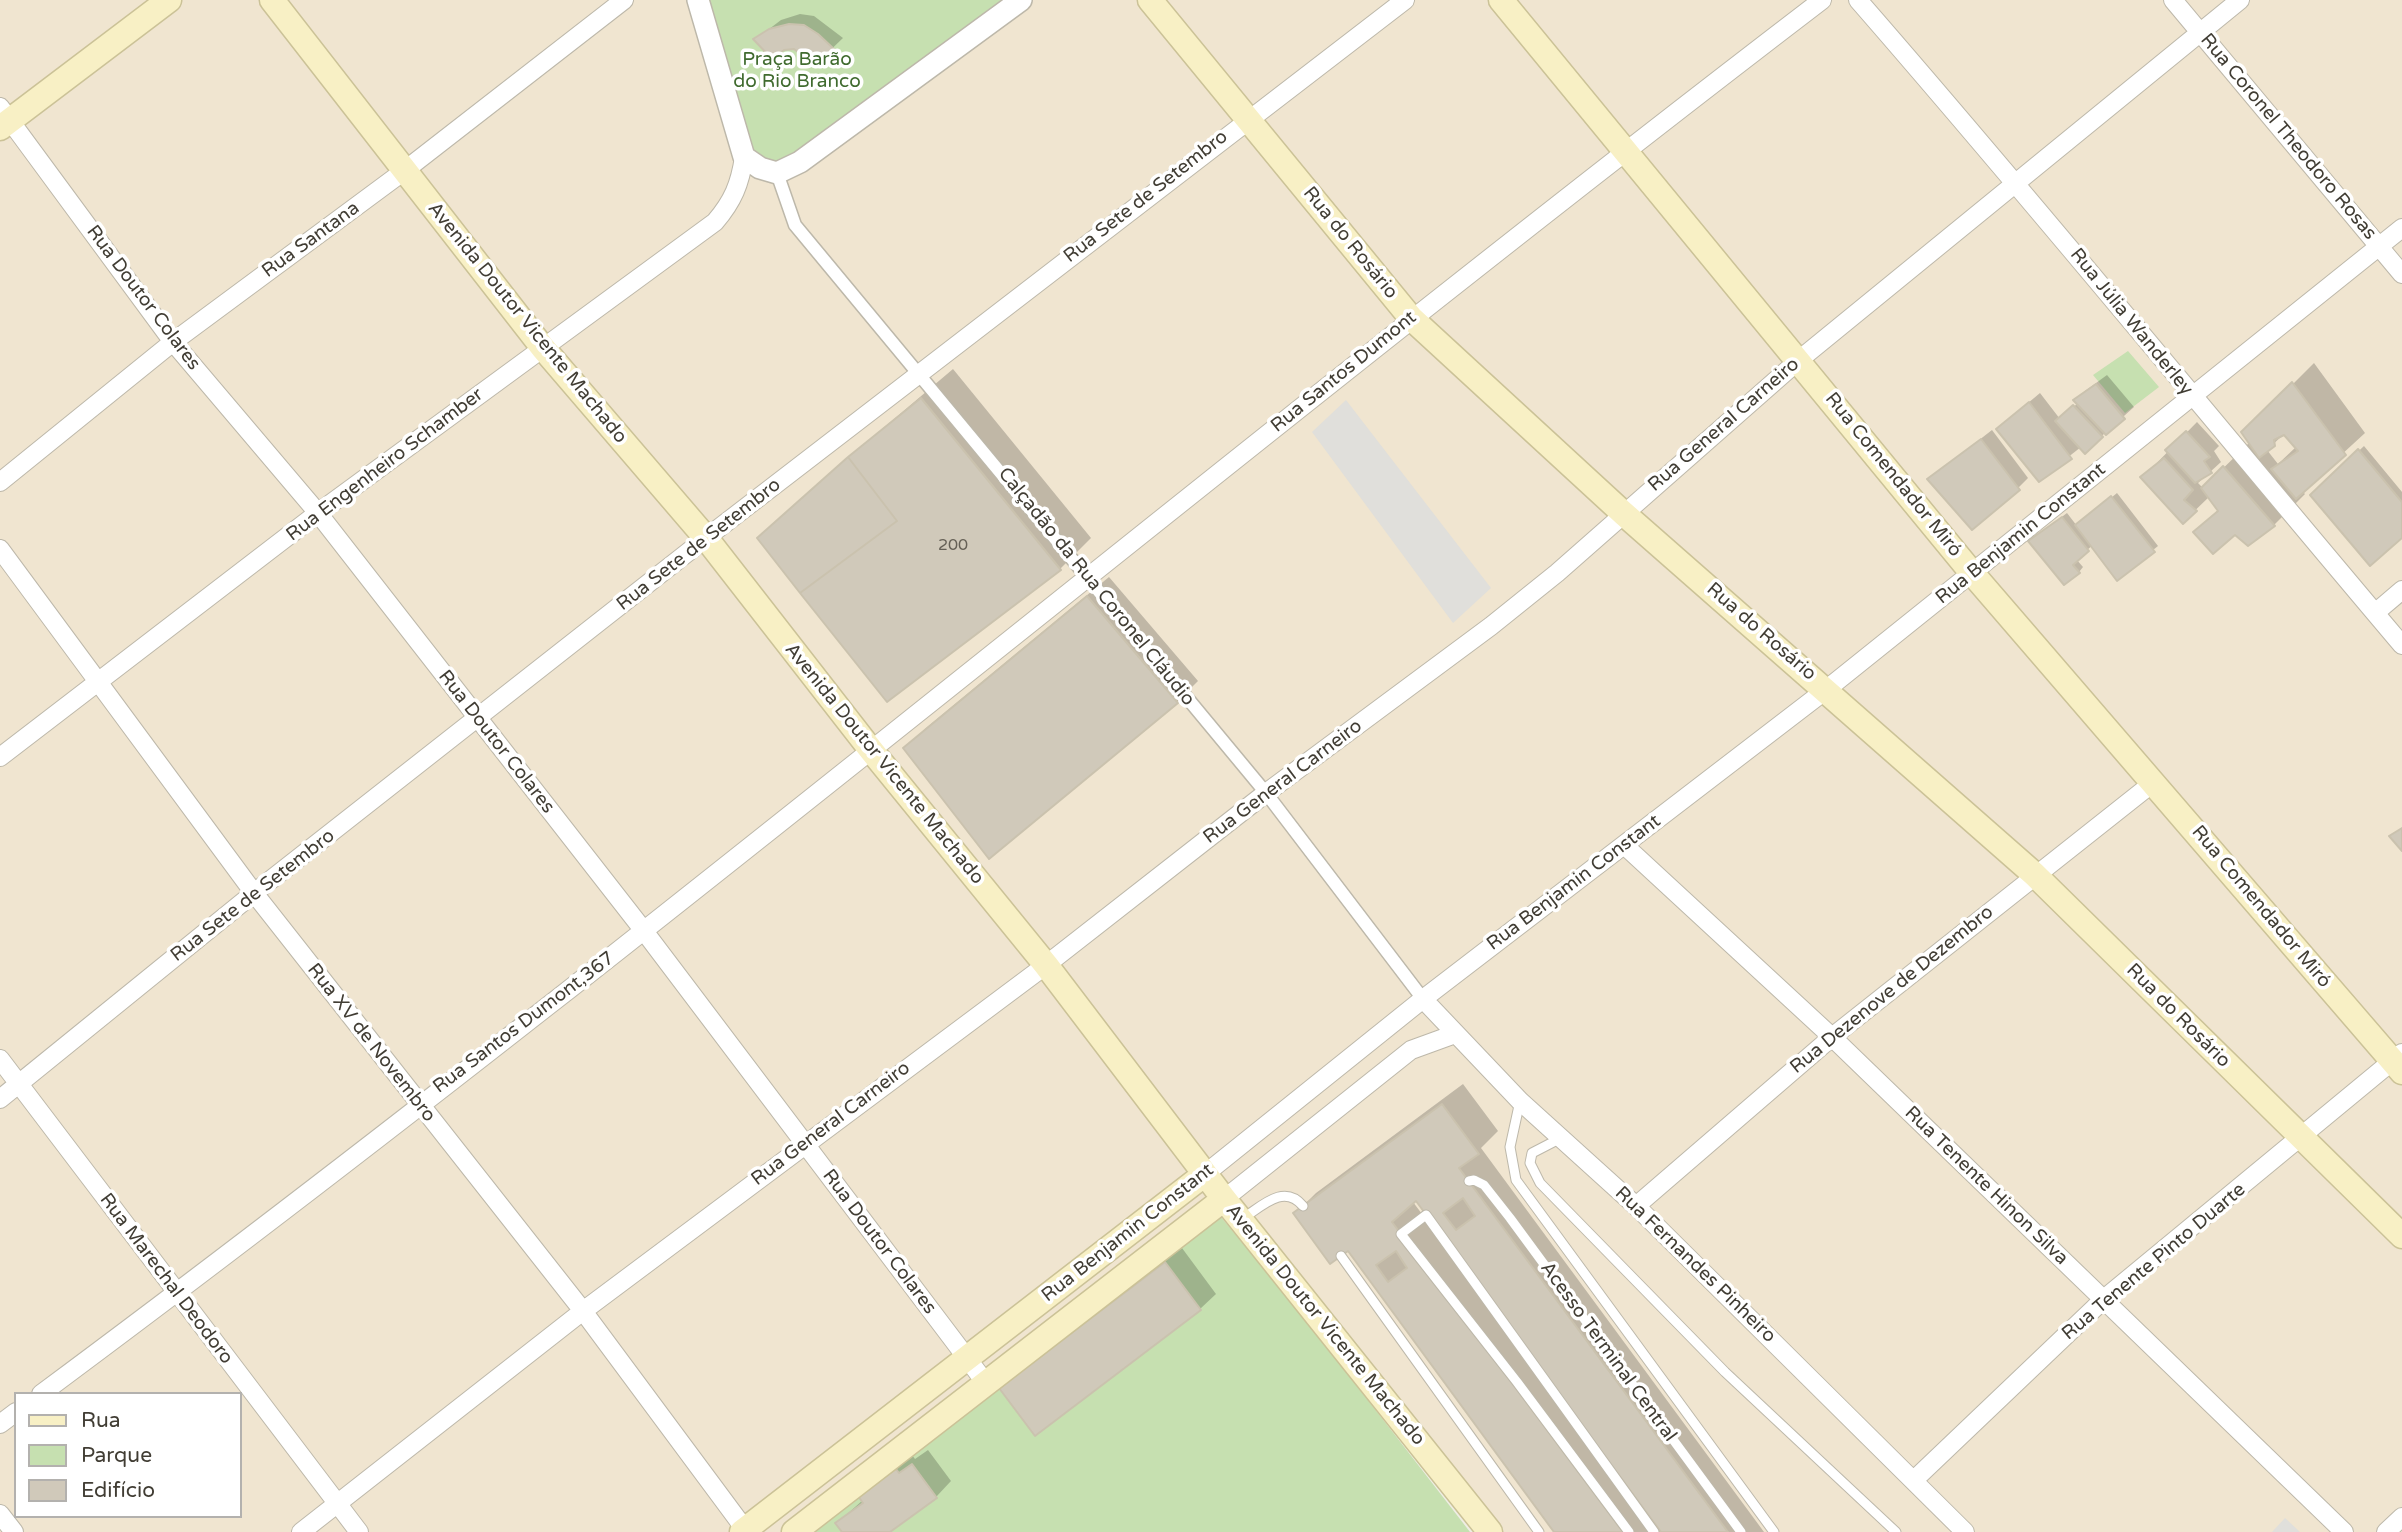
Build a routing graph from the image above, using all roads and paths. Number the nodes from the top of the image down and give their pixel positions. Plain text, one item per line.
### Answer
1 (169, 0) edge
2 (272, 0) edge
3 (624, 0) edge
4 (698, 0) edge
5 (1021, 0) edge
6 (1150, 0) edge
7 (1405, 0) edge
8 (1501, 0) edge
9 (1822, 0) edge
10 (1858, 0) edge
11 (2173, 0) edge
12 (2240, 0) edge
13 (2202, 32) junction
14 (1248, 117) junction
15 (4, 118) edge
16 (1627, 149) junction
17 (744, 157) junction
18 (404, 171) junction
19 (777, 173) junction
20 (2016, 181) junction
21 (2402, 228) edge
22 (2378, 246) junction
23 (2402, 274) edge
24 (1410, 318) junction
25 (173, 342) junction
26 (543, 348) junction
27 (1799, 360) junction
28 (920, 372) junction
29 (2192, 398) junction
30 (0, 482) edge
31 (318, 513) junction
32 (1623, 513) junction
33 (706, 538) junction
34 (0, 549) edge
35 (1972, 573) junction
36 (1088, 577) junction
37 (2402, 590) edge
38 (2375, 613) junction
39 (2402, 645) edge
40 (99, 682) junction
41 (1827, 689) junction
42 (478, 720) junction
43 (871, 750) junction
44 (0, 757) edge
45 (2154, 782) junction
46 (1266, 793) junction
47 (1624, 845) junction
48 (2034, 874) junction
49 (254, 893) junction
50 (644, 931) junction
51 (1046, 965) junction
52 (1423, 999) junction
53 (1455, 1034) junction
54 (1832, 1037) junction
55 (0, 1059) edge
56 (2399, 1062) edge
57 (20, 1084) junction
58 (0, 1099) edge
59 (1520, 1101) junction
60 (418, 1104) junction
61 (1561, 1138) junction
62 (2302, 1138) junction
63 (805, 1143) junction
64 (1205, 1174) junction
65 (1469, 1181) dead end
66 (1224, 1199) junction
67 (1303, 1206) dead end
68 (1636, 1206) junction
69 (1241, 1220) junction
70 (2402, 1236) edge
71 (1341, 1256) dead end
72 (176, 1293) junction
73 (2104, 1300) junction
74 (583, 1311) junction
75 (967, 1357) junction
76 (985, 1382) junction
77 (43, 1392) edge
78 (1914, 1480) junction
79 (338, 1504) junction
80 (0, 1514) edge
81 (2402, 1517) edge
82 (745, 1531) edge
83 (14, 1532) edge
84 (301, 1532) edge
85 (359, 1532) edge
86 (794, 1532) edge
87 (1490, 1532) edge
88 (1539, 1532) edge
89 (1629, 1532) edge
90 (1654, 1532) edge
91 (1741, 1532) edge
92 (1774, 1532) edge
93 (1896, 1532) edge
94 (1965, 1532) edge
95 (2344, 1532) edge
96 (2386, 1532) edge

1 - 15 main road
2 - 18 main road, Avenida Doutor Vicente Machado
3 - 18 street, Rua Santana
4 - 17 street
5 - 19 street
6 - 14 main road, Rua do Rosário
7 - 14 street, Rua Sete de Setembro
8 - 16 main road, Rua Comendador Miró
9 - 16 street, Rua Santos Dumont
10 - 20 street, Rua Júlia Wanderley
11 - 13 street, Rua Coronel Theodoro Rosas
12 - 13 street, Rua General Carneiro
13 - 20 street, Rua General Carneiro
13 - 22 street, Rua Coronel Theodoro Rosas
14 - 24 main road, Rua do Rosário
14 - 28 street, Rua Sete de Setembro
15 - 25 street, Rua Doutor Colares
16 - 24 street, Rua Santos Dumont
16 - 27 main road, Rua Comendador Miró
17 - 19 street
17 - 26 street, Rua Engenheiro Schamber
18 - 25 street, Rua Santana
18 - 26 main road, Avenida Doutor Vicente Machado
19 - 28 street, Calçadão da Rua Coronel Cláudio
20 - 27 street, Rua General Carneiro
20 - 29 street, Rua Júlia Wanderley
21 - 22 street, Rua Benjamin Constant
22 - 23 street, Rua Coronel Theodoro Rosas
22 - 29 street, Rua Benjamin Constant
24 - 32 main road, Rua do Rosário
24 - 36 street, Rua Santos Dumont
25 - 30 street, Rua Santana
25 - 31 street, Rua Doutor Colares
26 - 31 street, Rua Engenheiro Schamber
26 - 33 main road, Avenida Doutor Vicente Machado
27 - 32 street, Rua General Carneiro
27 - 35 main road, Rua Comendador Miró
28 - 33 street, Rua Sete de Setembro
28 - 36 street, Calçadão da Rua Coronel Cláudio
29 - 35 street, Rua Benjamin Constant
29 - 38 street, Rua Júlia Wanderley
31 - 40 street, Rua Engenheiro Schamber
31 - 42 street, Rua Doutor Colares
32 - 41 main road, Rua do Rosário
32 - 46 street, Rua General Carneiro
33 - 42 street, Rua Sete de Setembro
33 - 43 main road, Avenida Doutor Vicente Machado
34 - 40 street, Rua XV de Novembro
35 - 41 street, Rua Benjamin Constant
35 - 45 main road, Rua Comendador Miró
36 - 43 street, Rua Santos Dumont
36 - 46 street, Calçadão da Rua Coronel Cláudio
37 - 38 street
38 - 39 street, Rua Júlia Wanderley
40 - 44 street, Rua Engenheiro Schamber
40 - 49 street, Rua XV de Novembro
41 - 47 street, Rua Benjamin Constant
41 - 48 main road, Rua do Rosário
42 - 49 street, Rua Sete de Setembro
42 - 50 street, Rua Doutor Colares
43 - 50 street, Rua Santos Dumont,367
43 - 51 main road, Avenida Doutor Vicente Machado
45 - 48 street, Rua Dezenove de Dezembro
45 - 56 main road, Rua Comendador Miró
46 - 51 street, Rua General Carneiro
46 - 52 street, Calçadão da Rua Coronel Cláudio
47 - 52 street, Rua Benjamin Constant
47 - 54 street, Rua Tenente Hinon Silva
48 - 54 street, Rua Dezenove de Dezembro
48 - 62 main road, Rua do Rosário
49 - 57 street, Rua Sete de Setembro
49 - 60 street, Rua XV de Novembro
50 - 60 street, Rua Santos Dumont,367
50 - 63 street, Rua Doutor Colares
51 - 63 street, Rua General Carneiro
51 - 64 main road, Avenida Doutor Vicente Machado
52 - 53 street, Rua Fernandes Pinheiro
52 - 64 street, Rua Benjamin Constant
53 - 59 street, Rua Fernandes Pinheiro
53 - 66 street, Rua Benjamin Constant
54 - 68 street, Rua Dezenove de Dezembro
54 - 73 street, Rua Tenente Hinon Silva
55 - 57 street, Rua Marechal Deodoro
56 - 62 street, Rua Tenente Pinto Duarte
57 - 58 street, Rua Sete de Setembro
57 - 72 street, Rua Marechal Deodoro
59 - 61 street, Rua Fernandes Pinheiro
59 - 92 lane
60 - 72 street, Rua Santos Dumont,367
60 - 74 street, Rua XV de Novembro
61 - 68 street, Rua Fernandes Pinheiro
61 - 93 lane
62 - 70 main road, Rua do Rosário
62 - 73 street, Rua Tenente Pinto Duarte
63 - 74 street, Rua General Carneiro
63 - 75 street, Rua Doutor Colares
64 - 66 main road, Avenida Doutor Vicente Machado
64 - 75 main road, Rua Benjamin Constant
65 - 91 lane, Acesso Terminal Central
66 - 69 main road, Avenida Doutor Vicente Machado
66 - 76 main road, Rua Benjamin Constant
67 - 69 lane
68 - 78 street, Rua Fernandes Pinheiro
69 - 87 main road, Avenida Doutor Vicente Machado
71 - 88 lane
72 - 77 street, Rua Santos Dumont,367
72 - 79 street, Rua Marechal Deodoro
73 - 78 street, Rua Tenente Pinto Duarte
73 - 95 street, Rua Tenente Hinon Silva
74 - 79 street, Rua General Carneiro
74 - 82 street, Rua XV de Novembro
75 - 76 street, Rua Doutor Colares
75 - 82 main road, Rua Benjamin Constant
76 - 86 main road, Rua Benjamin Constant
78 - 94 street, Rua Fernandes Pinheiro
79 - 84 street, Rua General Carneiro
79 - 85 street, Rua Marechal Deodoro
80 - 83 street
81 - 96 street
89 - 90 lane

